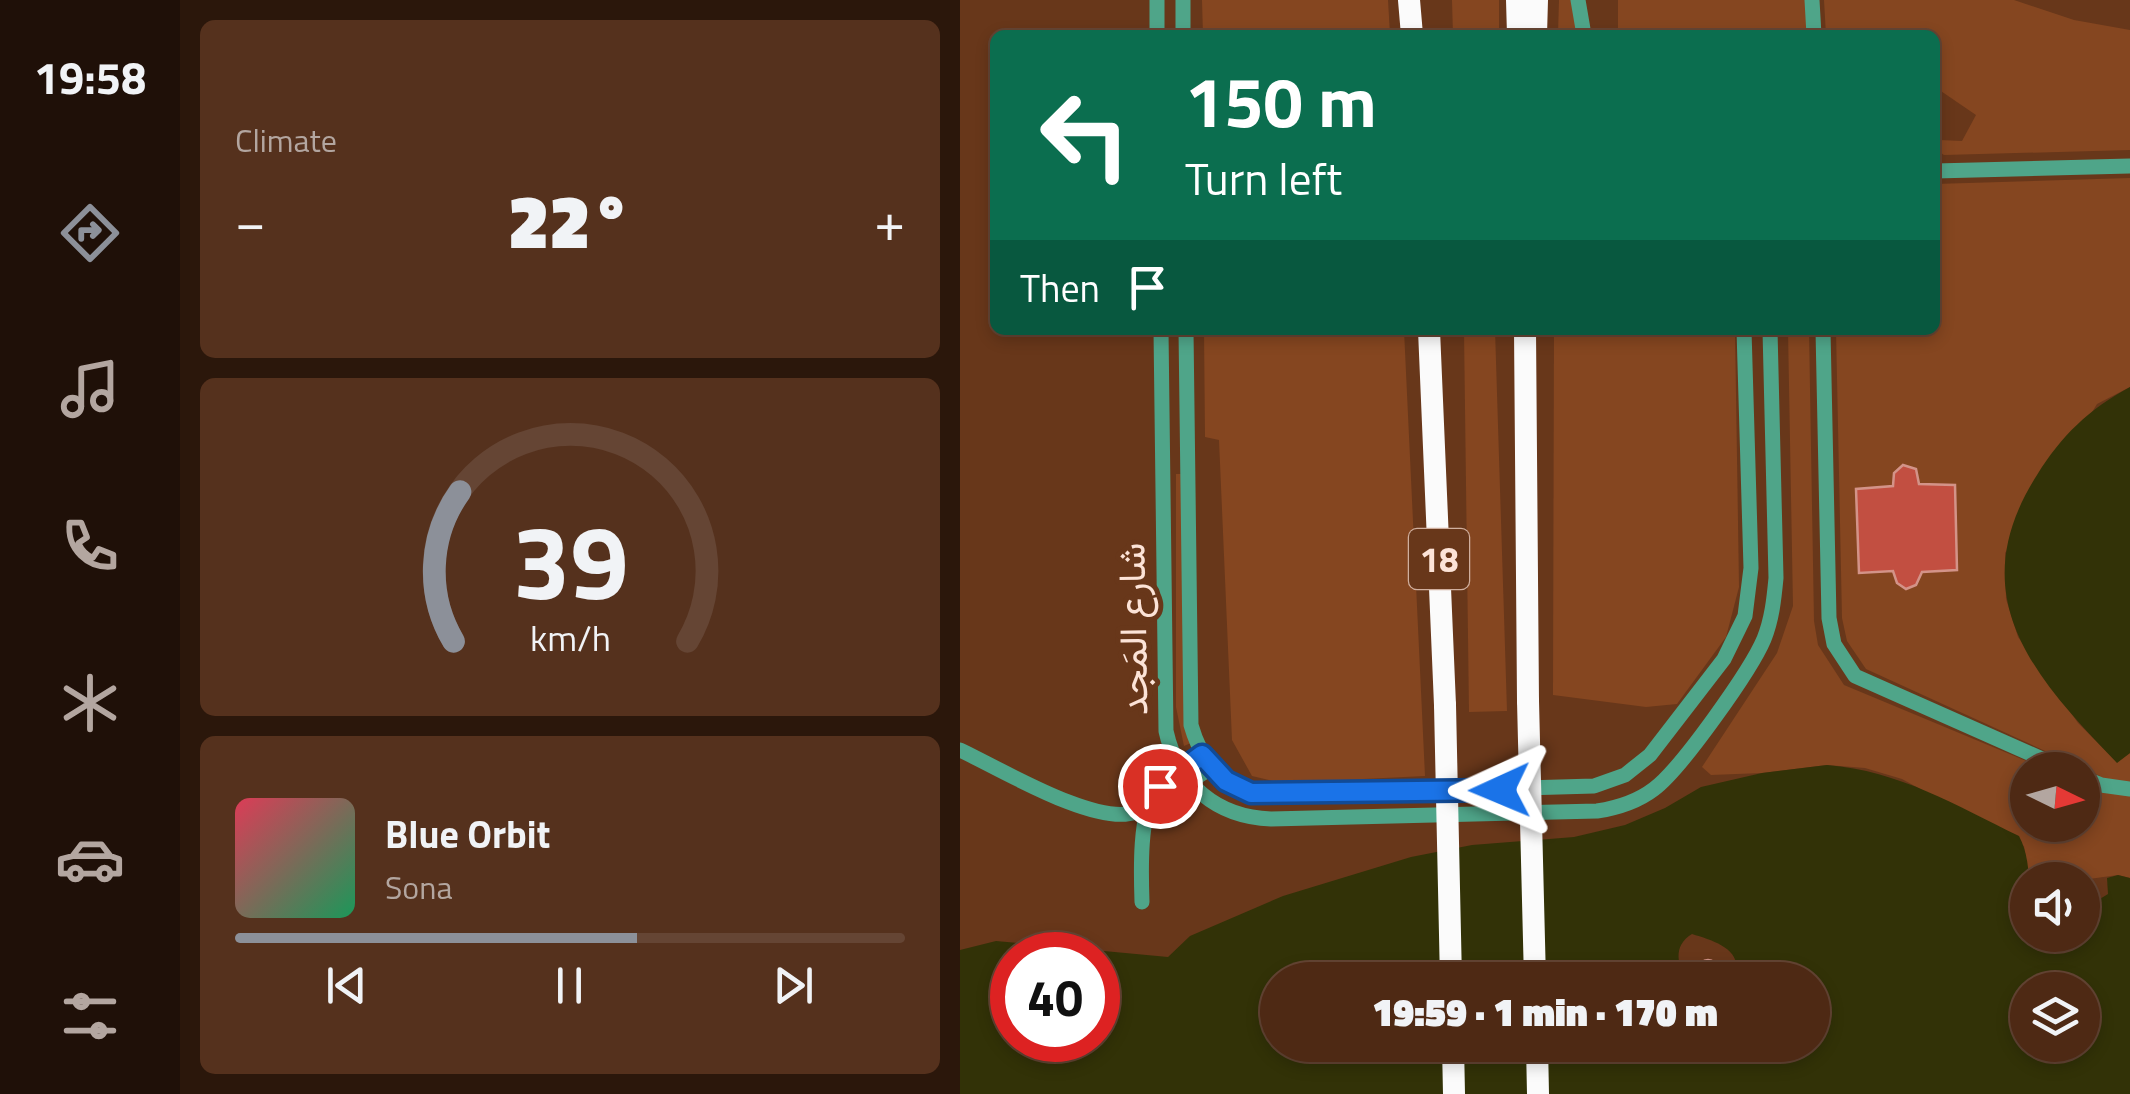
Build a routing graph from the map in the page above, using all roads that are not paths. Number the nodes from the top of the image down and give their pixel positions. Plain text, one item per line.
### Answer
1 (1157, 0) edge
2 (1183, 0) edge
3 (1409, 0) edge
4 (1423, 0) edge
5 (1517, 0) edge
6 (1537, 0) edge
7 (1578, 0) edge
8 (1812, 0) edge
9 (1158, 30) edge
10 (1184, 30) edge
11 (1412, 30) edge
12 (1422, 30) edge
13 (1518, 30) edge
14 (1536, 30) edge
15 (1583, 30) edge
16 (1814, 30) edge
17 (2130, 166) edge
18 (1940, 170) edge
19 (1161, 335) edge
20 (1186, 335) edge
21 (1429, 335) edge
22 (1525, 335) edge
23 (1744, 335) edge
24 (1770, 335) edge
25 (1823, 335) edge
26 (960, 750) edge
27 (2026, 752) edge
28 (1206, 762) junction
29 (1184, 776) junction
30 (2100, 785) edge
31 (2130, 789) edge
32 (1150, 803) junction
33 (1142, 902) dead end
34 (1451, 962) edge
35 (1535, 962) edge
36 (1453, 1062) edge
37 (1537, 1062) edge
38 (1454, 1094) edge
39 (1538, 1094) edge

1 - 9 street
2 - 10 street
3 - 11 highway
4 - 12 highway
5 - 13 highway
6 - 14 highway
7 - 15 street
8 - 16 street
17 - 18 street
19 - 29 street, شارع المَجد
20 - 28 street, شارع المَجد
21 - 34 highway, 18, bridge
22 - 35 highway, bridge
23 - 28 street
24 - 29 street
25 - 27 street
26 - 32 street
28 - 29 street
29 - 32 street
30 - 31 street
32 - 33 street
36 - 38 highway
37 - 39 highway

